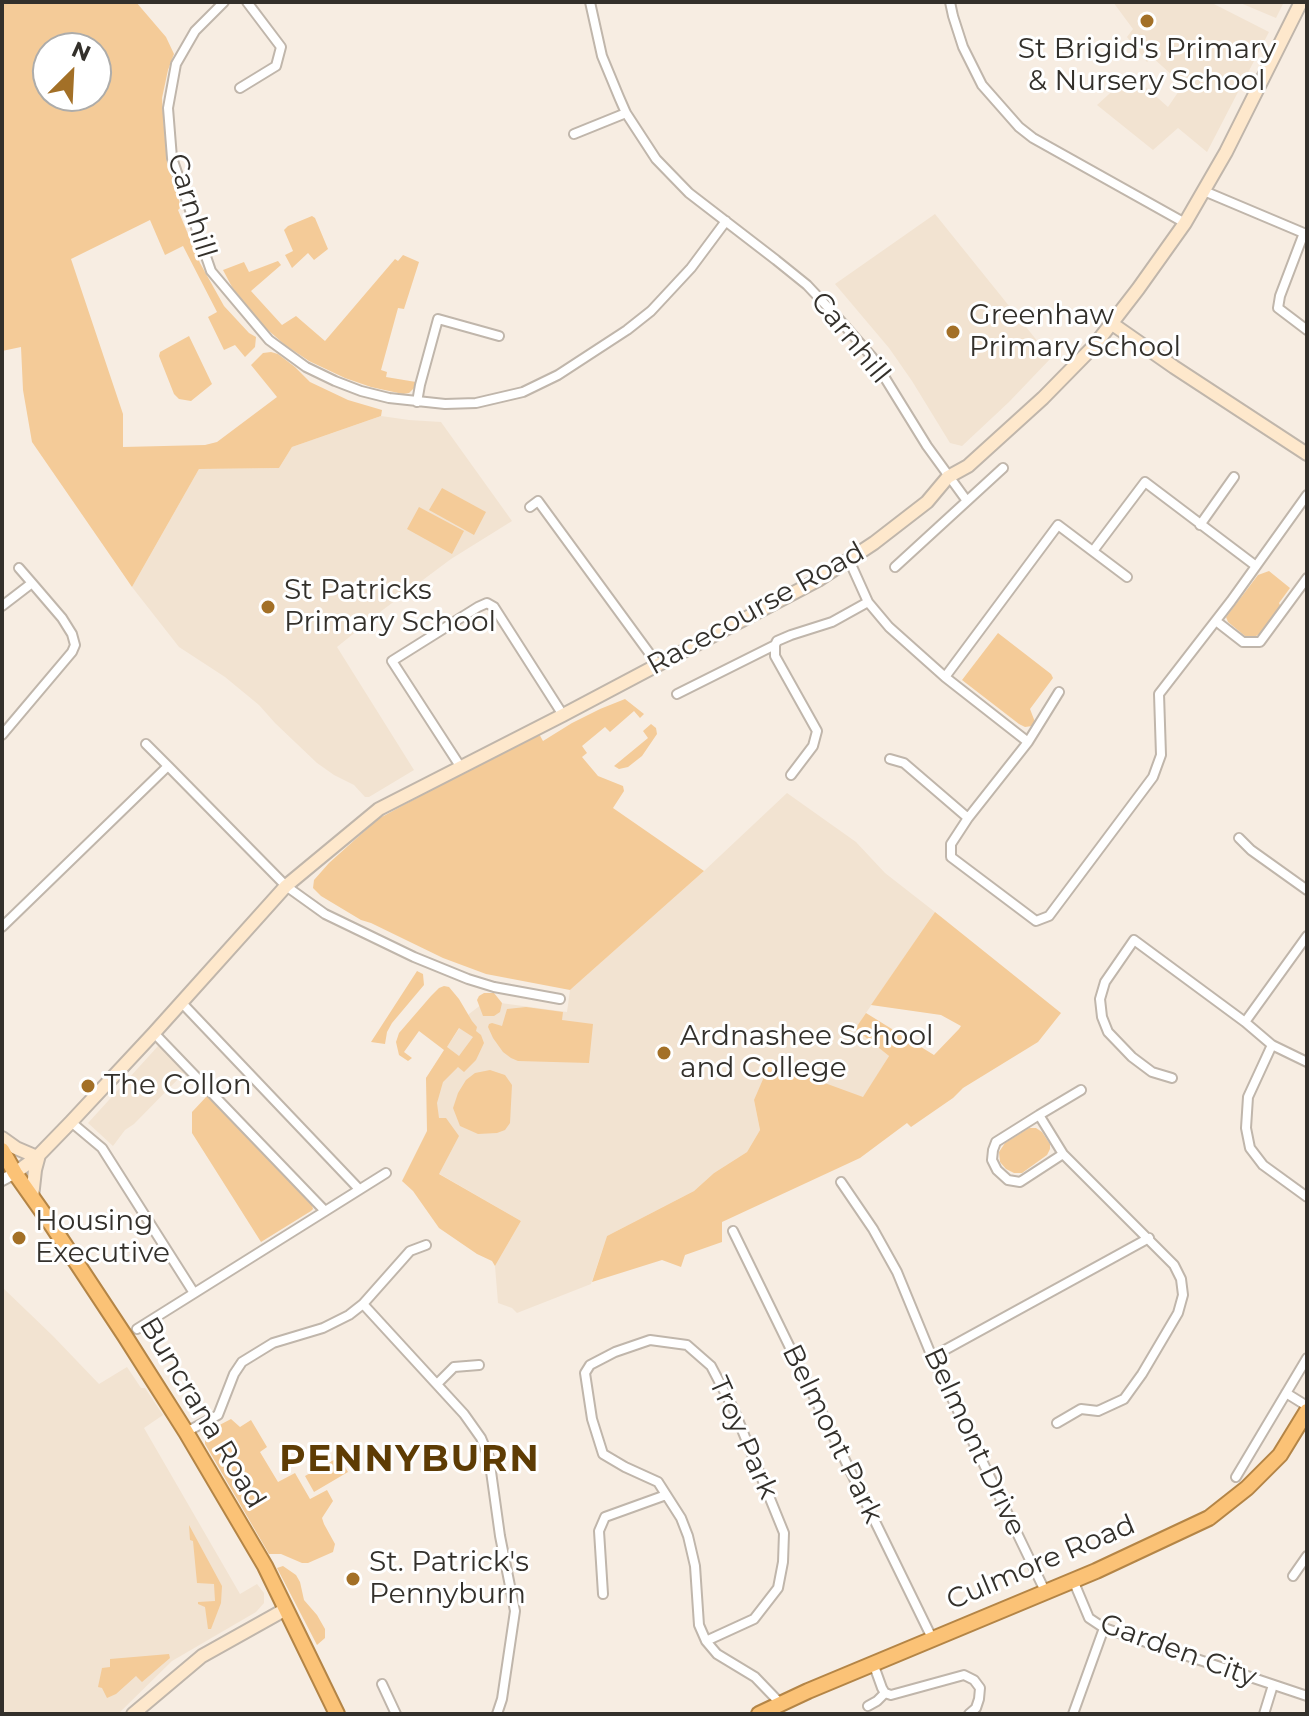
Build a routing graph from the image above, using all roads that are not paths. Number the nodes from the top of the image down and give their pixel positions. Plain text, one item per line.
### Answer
1 (224, 2) edge
2 (247, 2) edge
3 (590, 2) edge
4 (950, 2) edge
5 (1301, 2) edge
6 (240, 88) dead end
7 (626, 113) junction
8 (574, 134) dead end
9 (1204, 191) junction
10 (726, 221) junction
11 (1185, 223) junction
12 (1305, 234) edge
13 (1111, 323) junction
14 (1307, 330) edge
15 (499, 336) dead end
16 (417, 402) junction
17 (1307, 454) edge
18 (1003, 468) dead end
19 (948, 477) junction
20 (1234, 477) dead end
21 (1307, 495) edge
22 (967, 501) junction
23 (530, 507) dead end
24 (1200, 525) junction
25 (1093, 551) junction
26 (849, 560) junction
27 (1256, 566) junction
28 (895, 567) dead end
29 (19, 568) dead end
30 (1127, 577) dead end
31 (1307, 578) edge
32 (32, 583) junction
33 (868, 602) junction
34 (2, 606) edge
35 (1216, 621) junction
36 (775, 645) junction
37 (658, 665) junction
38 (945, 677) junction
39 (1059, 692) dead end
40 (677, 694) dead end
41 (563, 715) junction
42 (2, 735) edge
43 (1028, 742) junction
44 (146, 744) dead end
45 (890, 759) dead end
46 (168, 766) junction
47 (460, 766) junction
48 (791, 775) dead end
49 (968, 818) junction
50 (1239, 838) dead end
51 (286, 886) junction
52 (1307, 890) edge
53 (2, 927) edge
54 (1307, 936) edge
55 (560, 999) dead end
56 (181, 1002) junction
57 (1245, 1022) junction
58 (154, 1033) junction
59 (1272, 1045) junction
60 (1307, 1062) edge
61 (1172, 1078) dead end
62 (1081, 1090) dead end
63 (1039, 1115) junction
64 (71, 1122) junction
65 (2, 1138) edge
66 (2, 1150) edge
67 (1063, 1154) junction
68 (38, 1156) junction
69 (386, 1173) dead end
70 (8, 1176) edge
71 (841, 1182) dead end
72 (359, 1189) junction
73 (32, 1197) junction
74 (1307, 1197) edge
75 (325, 1211) junction
76 (733, 1231) dead end
77 (1149, 1238) junction
78 (426, 1245) dead end
79 (194, 1293) junction
80 (363, 1304) junction
81 (137, 1329) dead end
82 (932, 1357) junction
83 (1307, 1358) edge
84 (479, 1365) dead end
85 (437, 1384) junction
86 (1286, 1393) junction
87 (1307, 1408) edge
88 (1057, 1423) dead end
89 (186, 1432) junction
90 (1236, 1477) dead end
91 (666, 1495) junction
92 (1307, 1556) edge
93 (1293, 1576) dead end
94 (1073, 1580) junction
95 (1045, 1591) junction
96 (603, 1594) dead end
97 (286, 1609) junction
98 (1104, 1628) junction
99 (932, 1638) junction
100 (706, 1641) junction
101 (873, 1663) junction
102 (382, 1684) dead end
103 (1273, 1685) junction
104 (885, 1693) junction
105 (1307, 1696) edge
106 (780, 1703) junction
107 (868, 1706) dead end
108 (133, 1714) edge
109 (337, 1714) edge
110 (396, 1714) edge
111 (497, 1714) edge
112 (759, 1714) edge
113 (969, 1714) edge
114 (1073, 1714) edge
115 (1264, 1714) edge

1 - 16 street, Carnhill
2 - 6 street
3 - 7 street, Carnhill
4 - 11 street
5 - 9 main road, Racecourse Road
7 - 8 street
7 - 10 street, Carnhill
9 - 11 main road, Racecourse Road
9 - 12 street
10 - 16 street, Carnhill
10 - 19 street, Carnhill
11 - 13 main road, Racecourse Road
12 - 14 street
13 - 17 main road
13 - 19 main road, Racecourse Road
15 - 16 street
18 - 22 street
19 - 22 street, Carnhill
19 - 26 main road, Racecourse Road
20 - 24 street
21 - 27 street
22 - 28 street
23 - 37 street
24 - 25 street
24 - 27 street
25 - 30 street
25 - 38 street
26 - 33 street
26 - 37 main road, Racecourse Road
27 - 35 street
29 - 32 street
31 - 35 street
32 - 34 street
32 - 42 street
33 - 36 street
33 - 38 street
35 - 49 street
36 - 40 street
36 - 48 street
37 - 41 main road, Racecourse Road
38 - 43 street
39 - 43 street
41 - 47 main road, Racecourse Road
41 - 47 street
43 - 49 street
44 - 46 street
45 - 49 street
46 - 51 street
46 - 53 street
47 - 51 main road, Racecourse Road
50 - 52 street
51 - 55 street
51 - 56 main road, Racecourse Road
54 - 57 street
56 - 58 main road, Racecourse Road
56 - 72 street
57 - 59 street
57 - 61 street
58 - 64 main road, Racecourse Road
58 - 75 street
59 - 60 street
59 - 74 street
62 - 63 street
63 - 67 street
63 - 67 street
64 - 68 main road, Racecourse Road
64 - 79 street
65 - 68 main road
66 - 70 highway, Buncrana Road
67 - 77 street
68 - 70 main road, Racecourse Road
68 - 73 main road
69 - 72 street
70 - 73 highway, Buncrana Road
71 - 82 street, Belmont Drive
72 - 75 street
73 - 89 highway, Buncrana Road
75 - 79 street
76 - 99 street, Belmont Park
77 - 82 street
77 - 88 street
78 - 80 street
79 - 81 street
80 - 85 street
80 - 89 street
82 - 95 street, Belmont Drive
83 - 86 street
84 - 85 street
85 - 111 street
86 - 87 street
86 - 90 street
87 - 94 highway, Culmore Road
89 - 97 highway, Buncrana Road
91 - 96 street
91 - 100 street, Troy Park
91 - 100 street, Troy Park
92 - 93 street
94 - 95 highway, Culmore Road
94 - 98 street, Garden City
95 - 99 highway, Culmore Road
97 - 108 main road
97 - 109 highway, Buncrana Road
98 - 103 street, Garden City
98 - 114 street
99 - 101 highway, Culmore Road
100 - 106 street
101 - 104 street
101 - 106 highway, Culmore Road
102 - 110 street
103 - 105 street, Garden City
103 - 115 street
104 - 107 street
104 - 113 street
106 - 112 highway, Culmore Road

